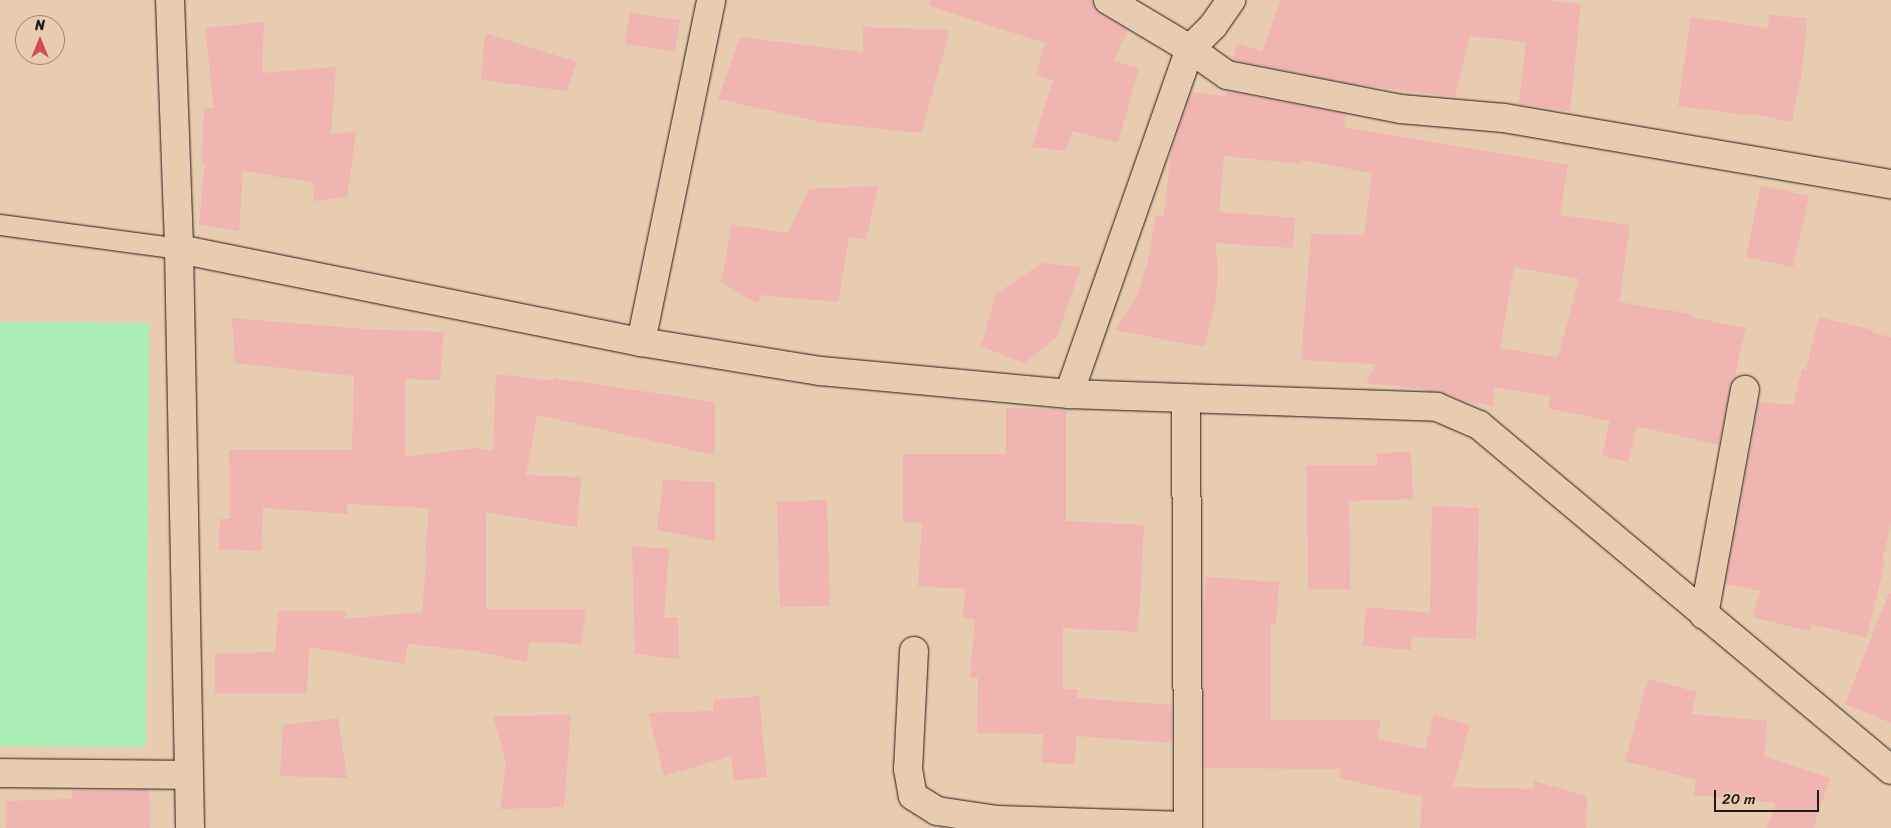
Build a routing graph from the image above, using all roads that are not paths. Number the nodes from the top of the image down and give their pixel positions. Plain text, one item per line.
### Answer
1 (170, 0) edge
2 (711, 0) edge
3 (1108, 0) edge
4 (1231, 0) edge
5 (1190, 49) junction
6 (1891, 184) edge
7 (0, 225) edge
8 (179, 250) junction
9 (641, 342) junction
10 (1745, 390) dead end
11 (1069, 394) junction
12 (1186, 400) junction
13 (1704, 616) junction
14 (914, 652) dead end
15 (1891, 770) edge
16 (0, 773) edge
17 (188, 775) junction
18 (1188, 827) edge
19 (190, 828) edge

1 - 8 street
2 - 9 street
3 - 5 street
4 - 5 street
5 - 6 street
5 - 11 street
7 - 8 lane
8 - 9 street
8 - 17 street
9 - 11 street
10 - 13 street
11 - 12 street
12 - 13 street
12 - 18 street
13 - 15 street
14 - 18 street
16 - 17 street
17 - 19 street

